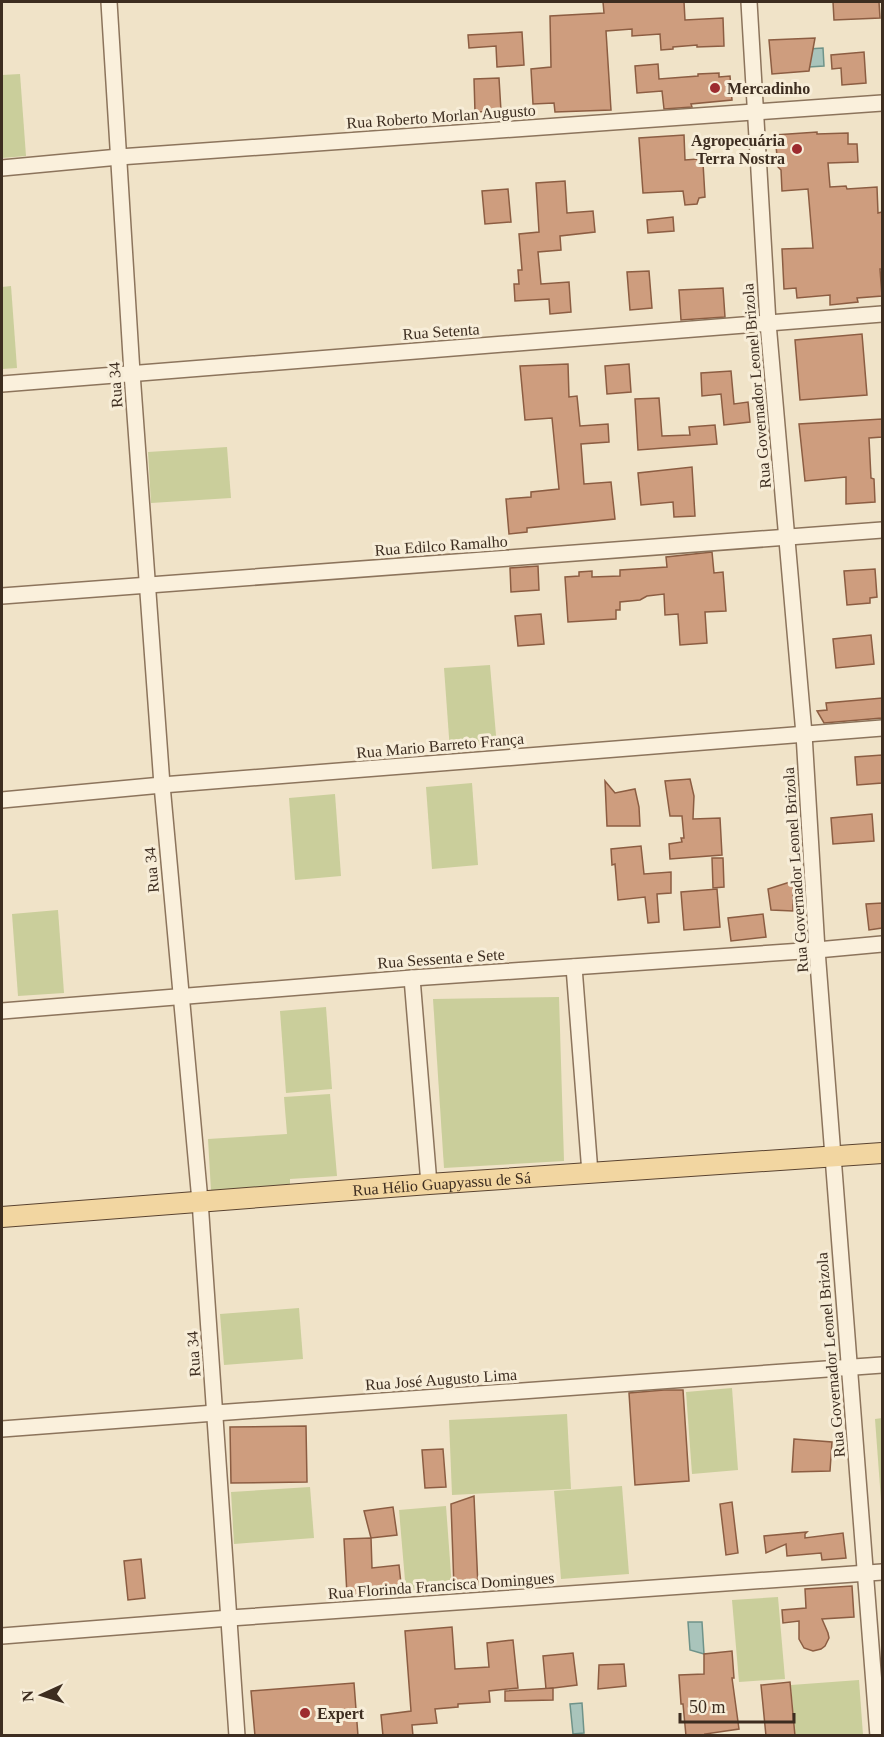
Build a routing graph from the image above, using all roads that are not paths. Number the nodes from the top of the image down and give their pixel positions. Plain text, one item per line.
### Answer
1 (109, 2) edge
2 (749, 2) edge
3 (882, 103) edge
4 (756, 112) junction
5 (119, 157) junction
6 (2, 168) edge
7 (882, 314) edge
8 (768, 323) junction
9 (132, 373) junction
10 (2, 384) edge
11 (882, 530) edge
12 (787, 538) junction
13 (148, 585) junction
14 (2, 596) edge
15 (882, 728) edge
16 (804, 734) junction
17 (162, 785) junction
18 (2, 800) edge
19 (882, 944) edge
20 (817, 950) junction
21 (574, 967) junction
22 (412, 978) junction
23 (180, 996) junction
24 (2, 1011) edge
25 (882, 1154) edge
26 (833, 1158) junction
27 (590, 1173) junction
28 (429, 1184) junction
29 (200, 1201) junction
30 (2, 1217) edge
31 (882, 1365) edge
32 (849, 1368) junction
33 (215, 1413) junction
34 (2, 1429) edge
35 (882, 1572) edge
36 (866, 1574) junction
37 (230, 1618) junction
38 (2, 1636) edge
39 (237, 1736) edge
40 (878, 1736) edge

1 - 5 street, Rua 34
2 - 4 street, Rua Governador Leonel Brizola
3 - 4 street, Rua Roberto Morlan Augusto
4 - 5 street, Rua Roberto Morlan Augusto
4 - 8 street, Rua Governador Leonel Brizola
5 - 6 street, Rua Roberto Morlan Augusto
5 - 9 street, Rua 34
7 - 8 street, Rua Setenta
8 - 9 street, Rua Setenta
8 - 12 street, Rua Governador Leonel Brizola
9 - 10 street, Rua Setenta
9 - 13 street, Rua 34
11 - 12 street, Rua Edilco Ramalho
12 - 13 street, Rua Edilco Ramalho
12 - 16 street, Rua Governador Leonel Brizola
13 - 14 street, Rua Edilco Ramalho
13 - 17 street, Rua 34
15 - 16 street, Rua Mario Barreto França
16 - 17 street, Rua Mario Barreto França
16 - 20 street, Rua Governador Leonel Brizola
17 - 18 street, Rua Mario Barreto França
17 - 23 street, Rua 34
19 - 20 street, Rua Sessenta e Sete
20 - 21 street, Rua Sessenta e Sete
20 - 26 street, Rua Governador Leonel Brizola
21 - 22 street, Rua Sessenta e Sete
21 - 27 street
22 - 23 street, Rua Sessenta e Sete
22 - 28 street
23 - 24 street, Rua Sessenta e Sete
23 - 29 street, Rua 34
25 - 26 main road, Rua Hélio Guapyassu de Sá
26 - 27 main road, Rua Hélio Guapyassu de Sá
26 - 32 street, Rua Governador Leonel Brizola
27 - 28 main road, Rua Hélio Guapyassu de Sá
28 - 29 main road, Rua Hélio Guapyassu de Sá
29 - 30 main road, Rua Hélio Guapyassu de Sá
29 - 33 street, Rua 34
31 - 32 street, Rua José Augusto Lima
32 - 33 street, Rua José Augusto Lima
32 - 36 street, Rua Governador Leonel Brizola
33 - 34 street, Rua José Augusto Lima
33 - 37 street, Rua 34
35 - 36 street, Rua Florinda Francisca Domingues
36 - 37 street, Rua Florinda Francisca Domingues
36 - 40 street, Rua Governador Leonel Brizola
37 - 38 street, Rua Florinda Francisca Domingues
37 - 39 street, Rua 34

